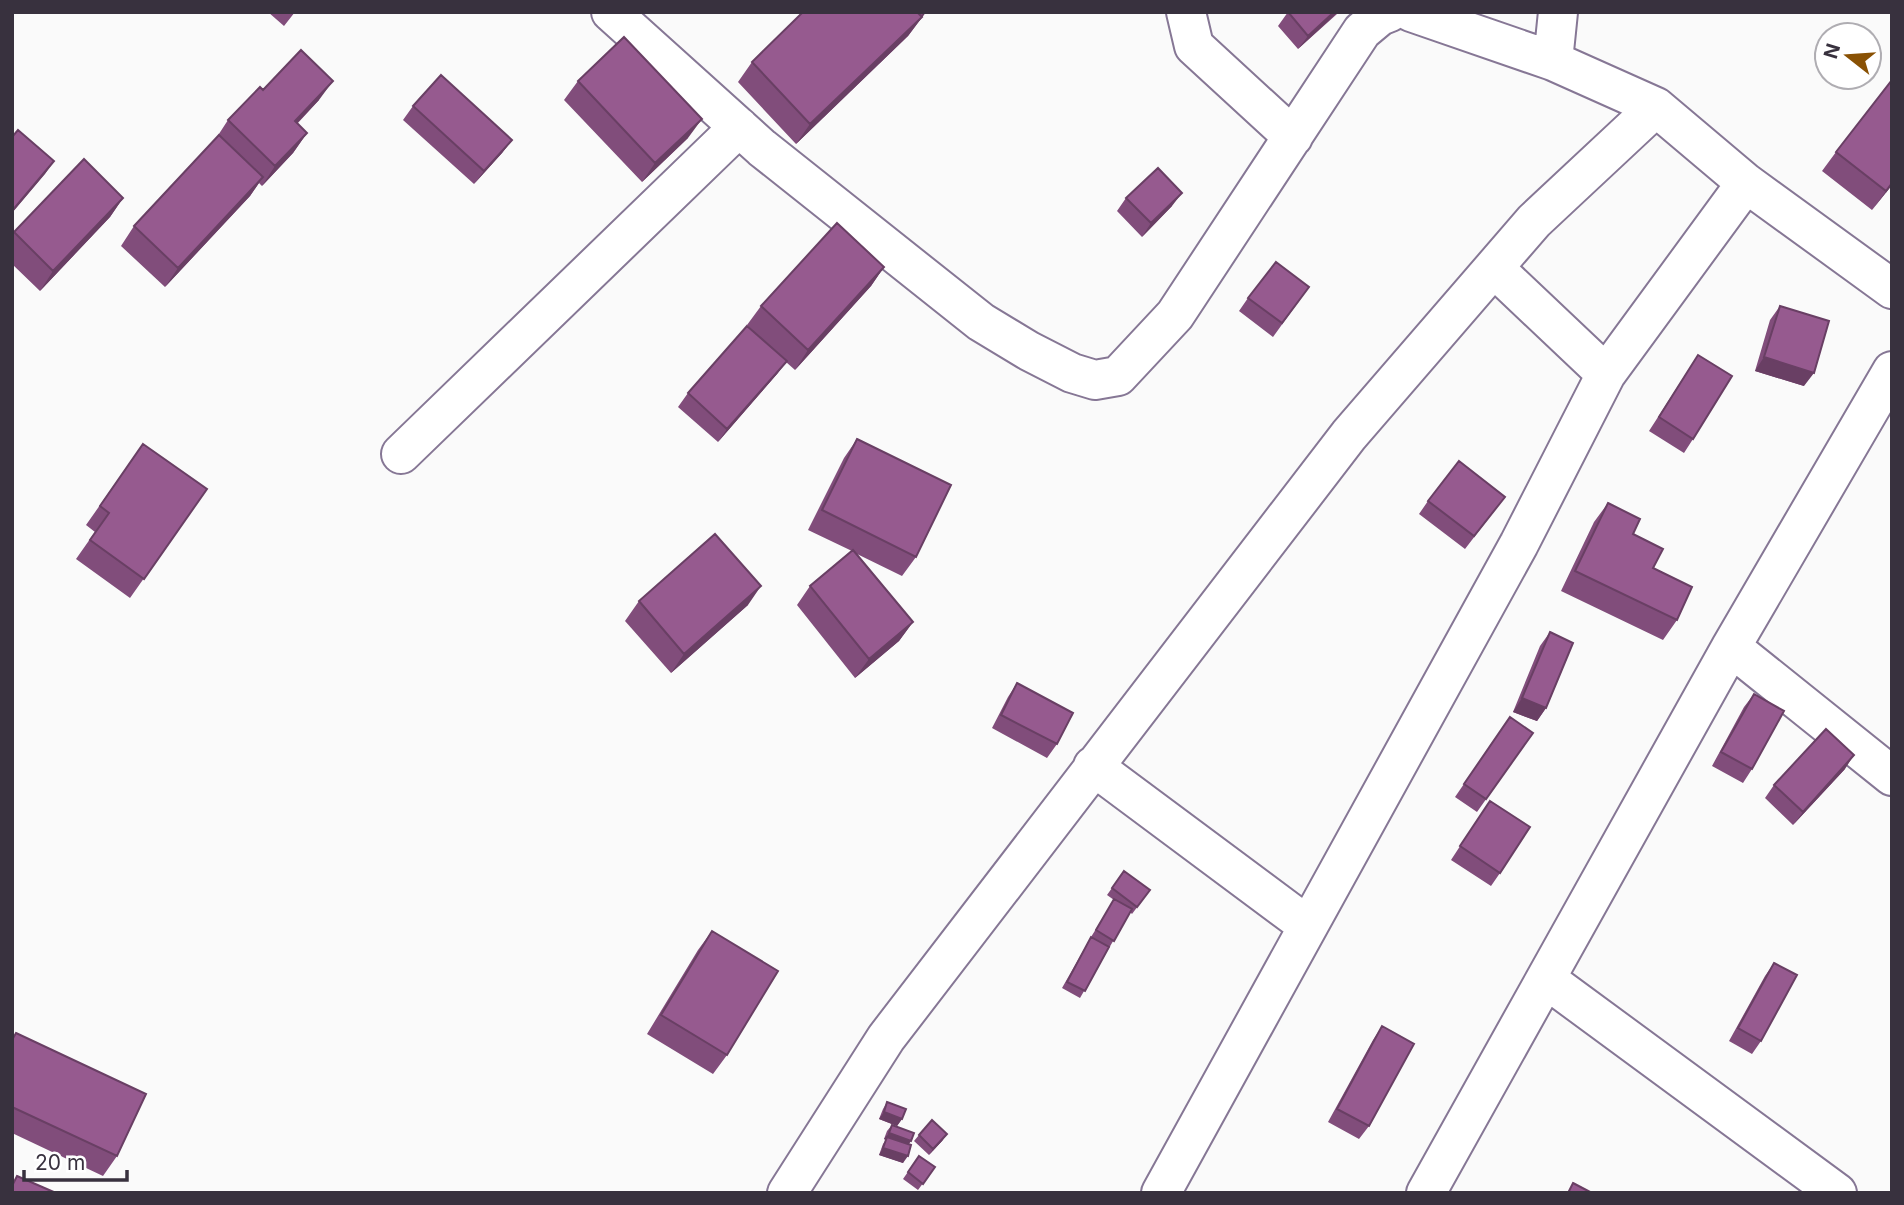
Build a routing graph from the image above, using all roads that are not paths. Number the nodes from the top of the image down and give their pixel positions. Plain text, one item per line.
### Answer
1 (611, 12) edge
2 (1186, 12) edge
3 (1390, 12) edge
4 (1411, 12) edge
5 (1558, 12) edge
6 (1553, 61) junction
7 (1656, 107) junction
8 (739, 127) junction
9 (1293, 136) junction
10 (1746, 183) junction
11 (1494, 268) junction
12 (1892, 289) edge
13 (1892, 371) edge
14 (1606, 374) junction
15 (401, 454) dead end
16 (1731, 648) junction
17 (1093, 766) junction
18 (1892, 776) edge
19 (1308, 926) junction
20 (1545, 979) junction
21 (787, 1193) edge
22 (1161, 1193) edge
23 (1426, 1193) edge
24 (1836, 1193) edge

1 - 8 street
2 - 9 street
3 - 9 street
4 - 6 street
5 - 6 street
6 - 7 street
7 - 10 street
7 - 11 street
8 - 9 street
8 - 15 street
10 - 12 street
10 - 14 street
11 - 14 street
11 - 17 street
13 - 16 street
14 - 19 street
16 - 18 street
16 - 20 street
17 - 19 street
17 - 21 street
19 - 22 street
20 - 23 street
20 - 24 street

